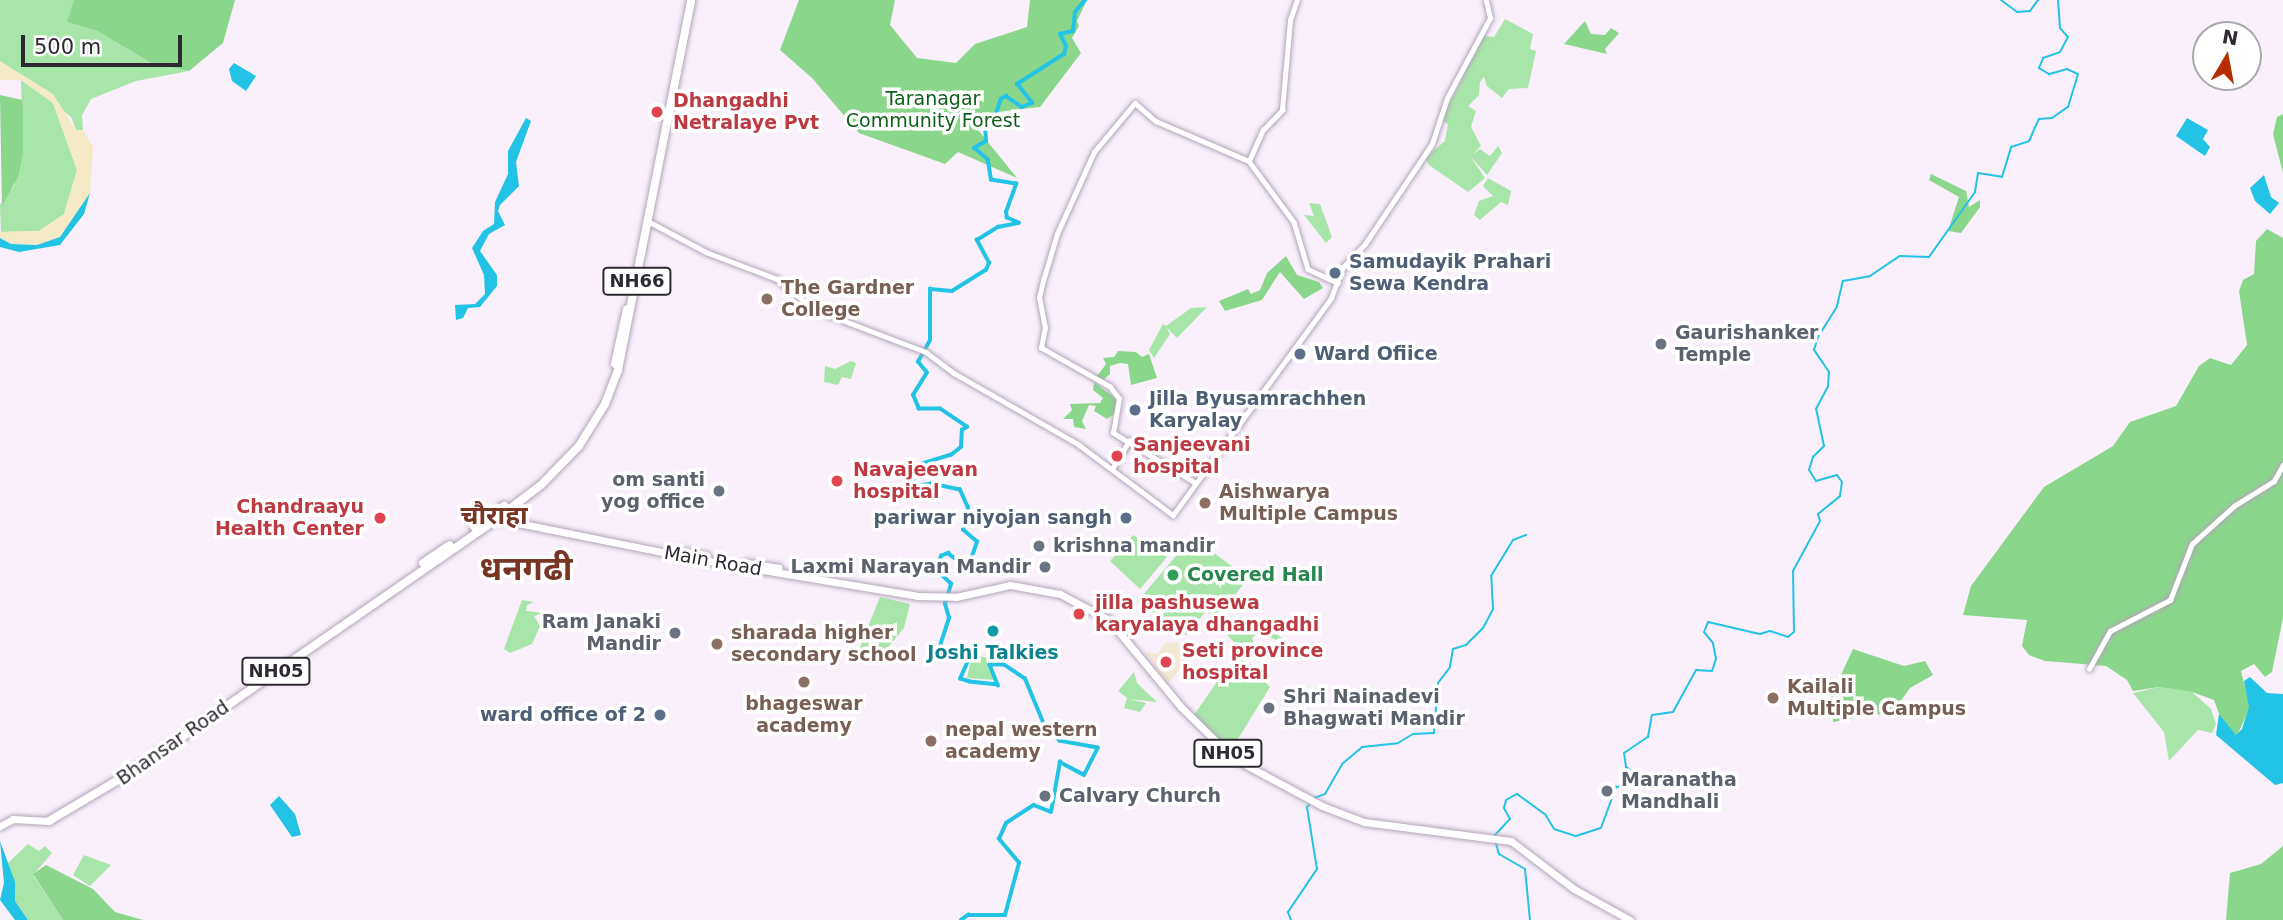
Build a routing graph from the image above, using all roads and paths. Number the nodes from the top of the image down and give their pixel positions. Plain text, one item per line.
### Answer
1 (689, 0) edge
2 (1297, 0) edge
3 (1486, 0) edge
4 (1249, 161) junction
5 (647, 220) junction
6 (1338, 283) junction
7 (1129, 441) junction
8 (2283, 465) edge
9 (1112, 469) junction
10 (1195, 483) junction
11 (494, 517) junction
12 (1113, 626) junction
13 (2089, 669) dead end
14 (1313, 800) junction
15 (51, 820) joint
16 (1, 826) edge
17 (1630, 920) edge

1 - 5 highway, NH66
2 - 4 street
3 - 6 street
4 - 6 street
4 - 7 street
5 - 9 street
5 - 11 highway, NH66
6 - 10 street
7 - 9 street
7 - 10 street
8 - 13 street
9 - 10 street
11 - 12 main road, Main Road / NH05
11 - 15 highway, Bhansar Road / NH05
12 - 14 main road, NH05
12 - 14 main road, NH05
14 - 17 main road, NH05
15 - 16 main road, Bhansar Road / NH05

